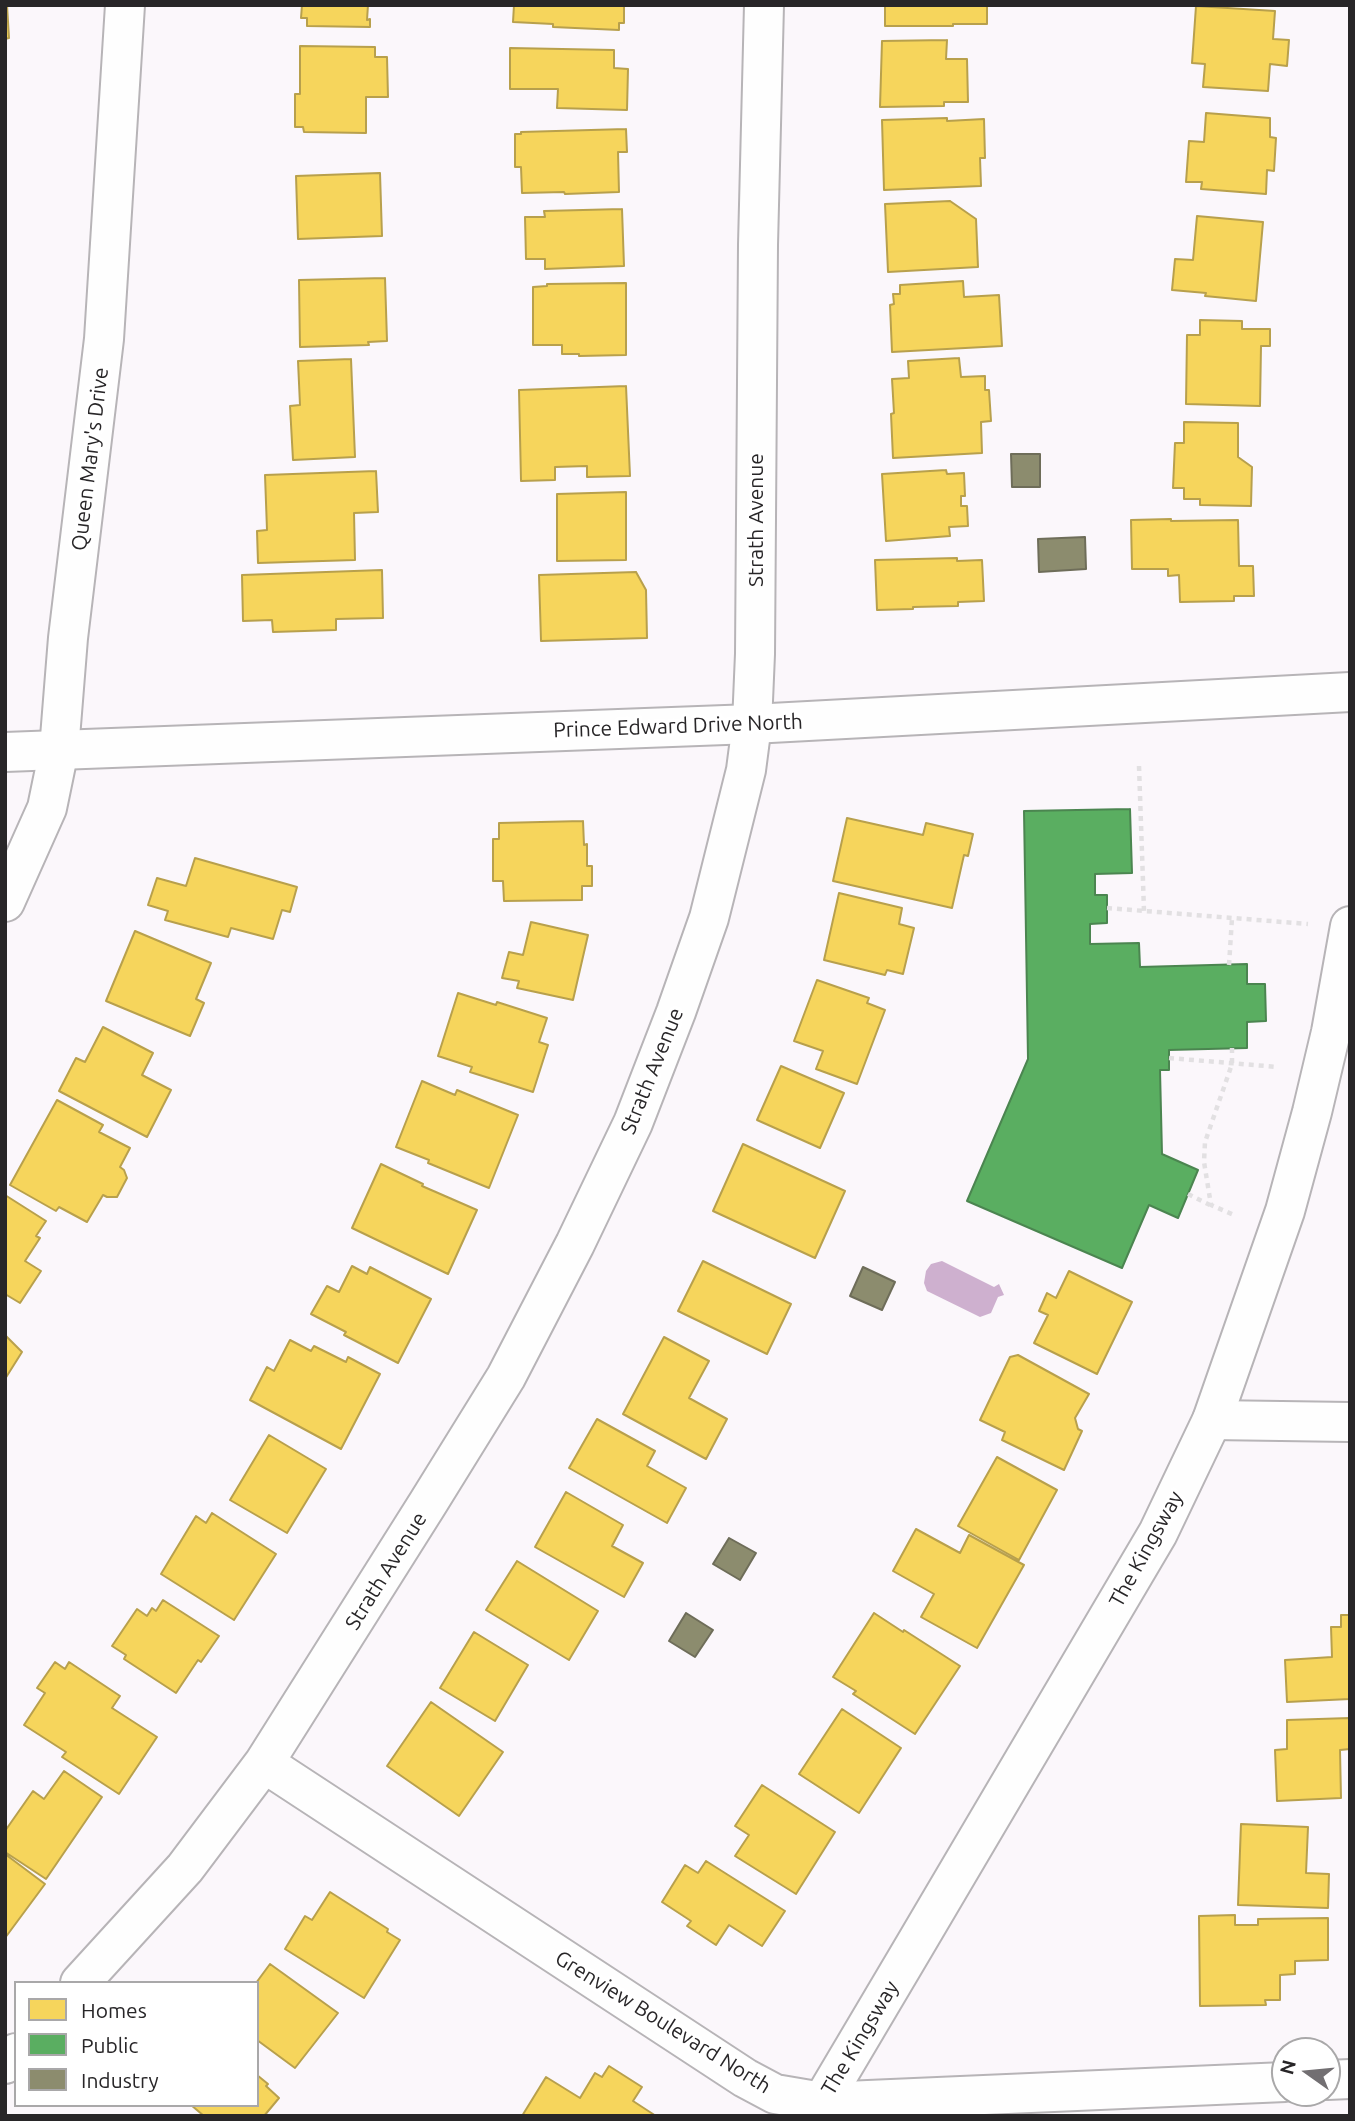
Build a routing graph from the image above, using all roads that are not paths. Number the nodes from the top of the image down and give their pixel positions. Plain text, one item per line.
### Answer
1 (125, 5) edge
2 (764, 5) edge
3 (1350, 692) edge
4 (752, 724) junction
5 (58, 750) junction
6 (5, 752) edge
7 (5, 902) edge
8 (1350, 926) edge
9 (1212, 1420) junction
10 (1350, 1422) edge
11 (264, 1763) junction
12 (82, 1981) edge
13 (1271, 2083) edge
14 (817, 2109) edge

1 - 5 street, Queen Mary's Drive
2 - 4 street, Strath Avenue
3 - 4 street, Prince Edward Drive North
4 - 5 street, Prince Edward Drive North
4 - 11 street, Strath Avenue
5 - 6 street, Prince Edward Drive North
5 - 7 street, Queen Mary's Drive
8 - 9 street, The Kingsway
9 - 10 street
9 - 14 street, The Kingsway
11 - 12 street, Strath Avenue
11 - 14 street, Grenview Boulevard North
13 - 14 street, Grenview Boulevard North

